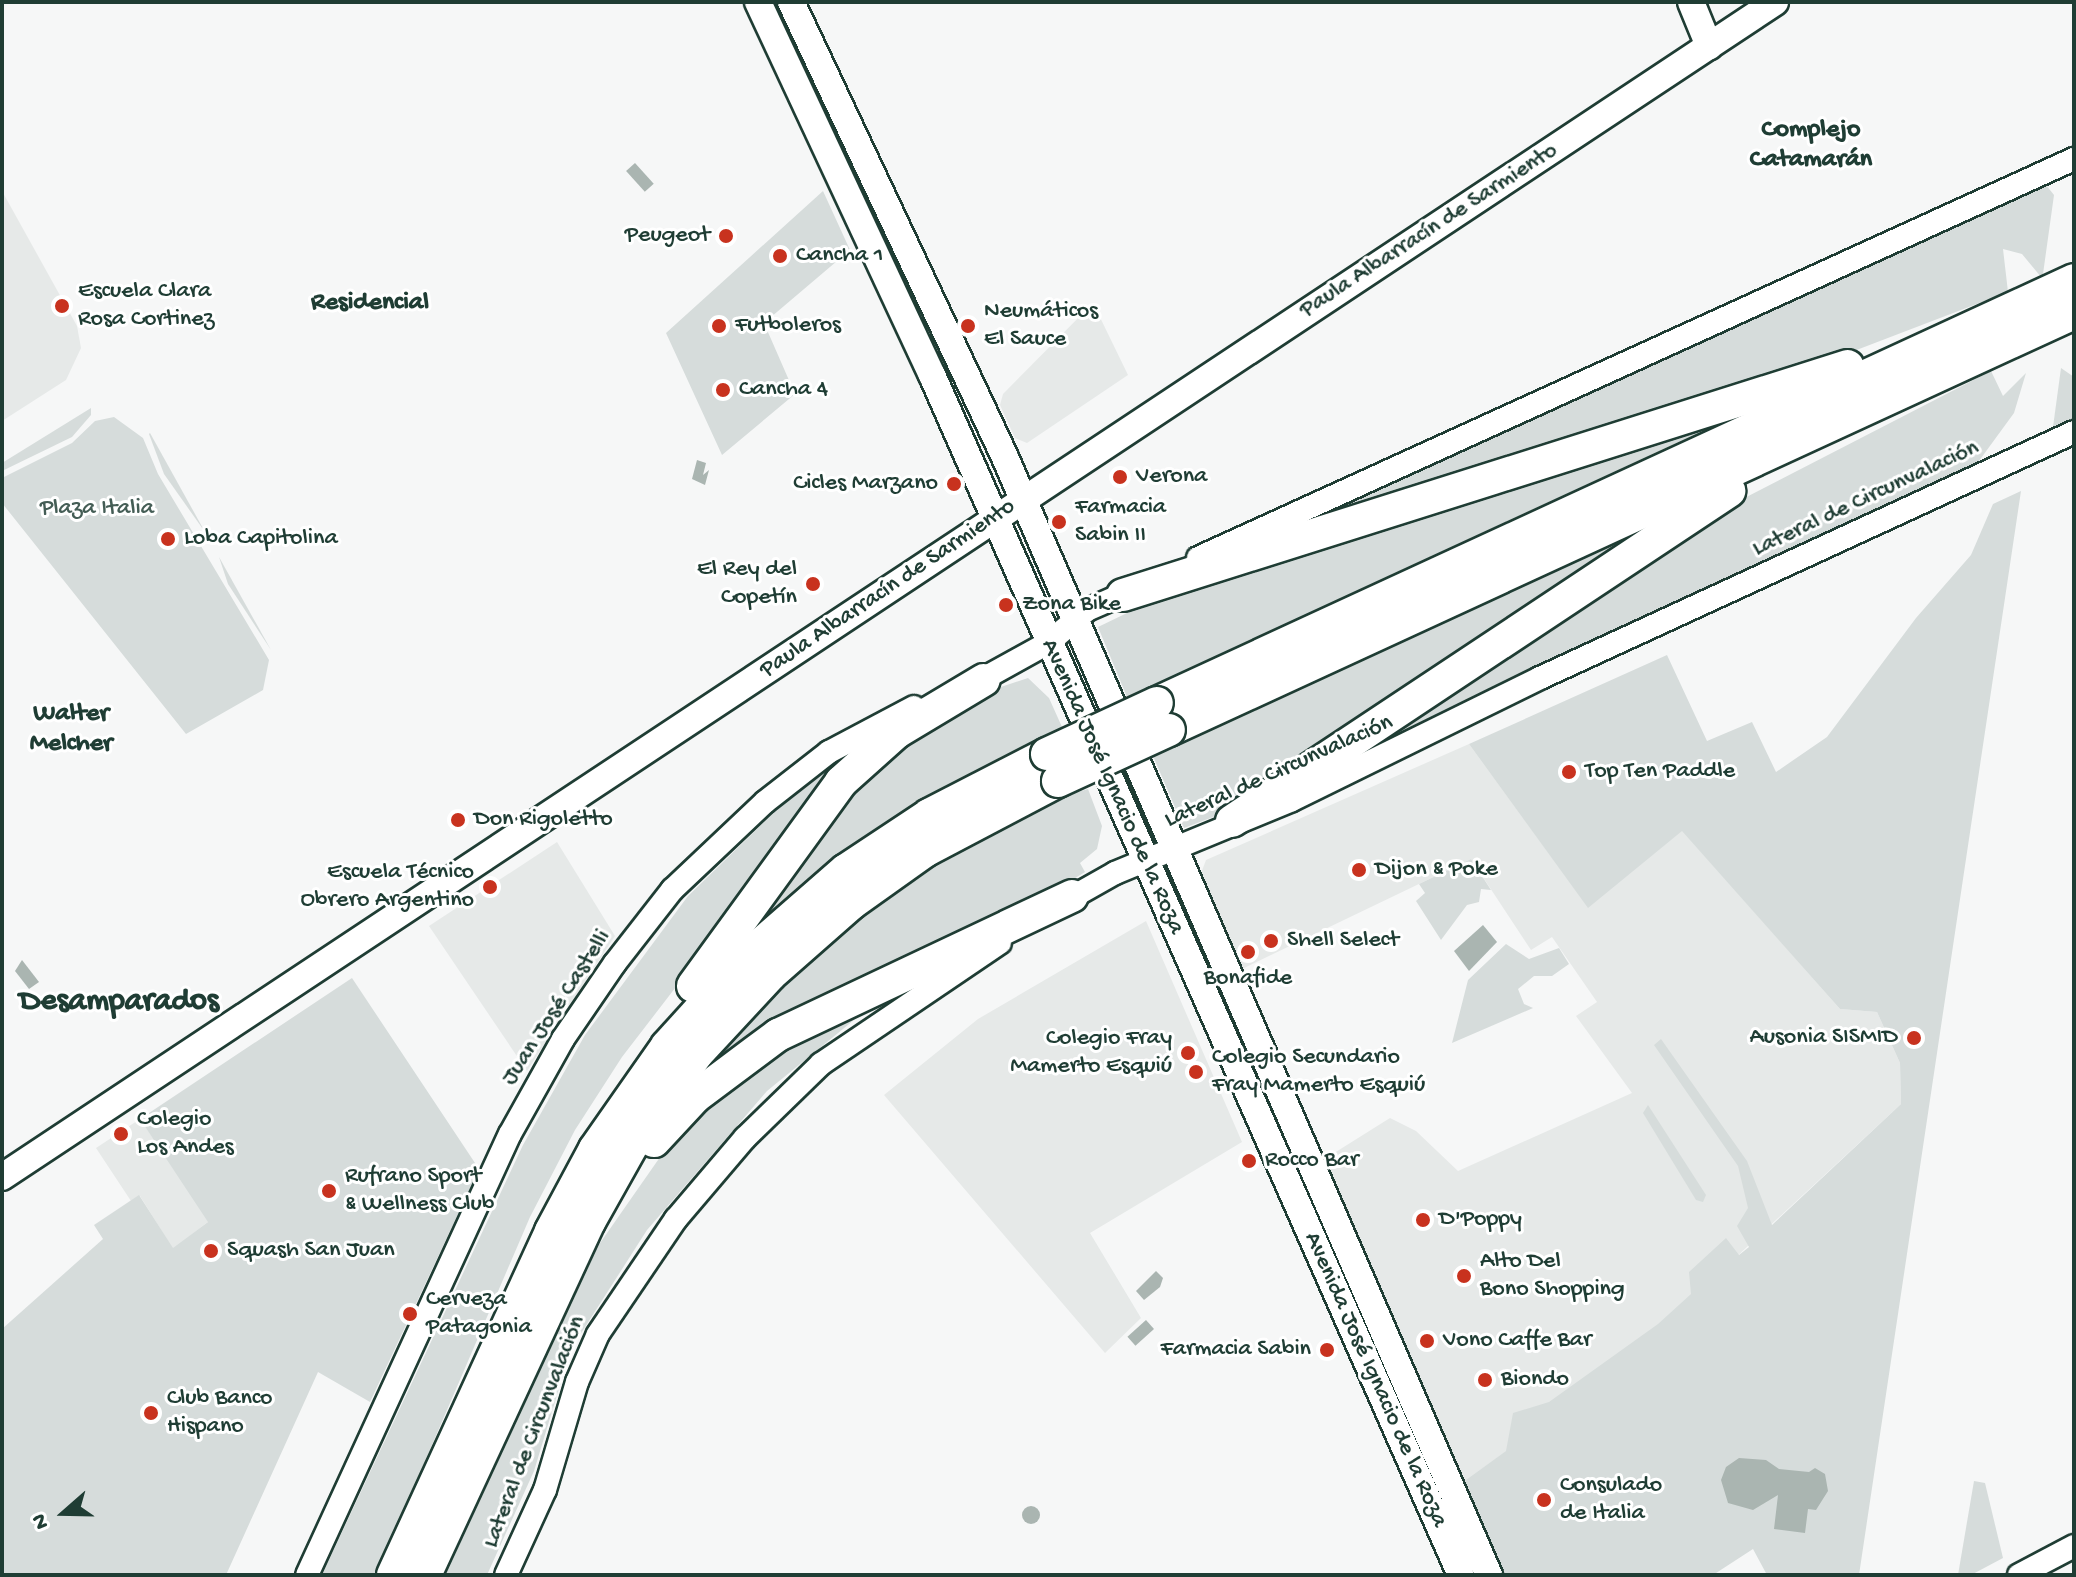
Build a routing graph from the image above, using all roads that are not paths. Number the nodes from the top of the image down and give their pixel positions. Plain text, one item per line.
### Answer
1 (758, 2) edge
2 (791, 2) edge
3 (1691, 2) edge
4 (1775, 2) edge
5 (1709, 46) junction
6 (2073, 159) edge
7 (2074, 280) edge
8 (2074, 313) edge
9 (1964, 347) junction
10 (2074, 432) edge
11 (1023, 500) junction
12 (994, 519) junction
13 (1123, 595) junction
14 (1075, 620) junction
15 (1048, 643) junction
16 (984, 680) junction
17 (1052, 768) junction
18 (1232, 821) junction
19 (1173, 848) junction
20 (1144, 860) junction
21 (1072, 896) junction
22 (2, 1177) edge
23 (578, 1243) junction
24 (518, 1301) junction
25 (2074, 1546) edge
26 (307, 1575) edge
27 (393, 1575) edge
28 (425, 1575) edge
29 (506, 1575) edge
30 (1461, 1575) edge
31 (1489, 1575) edge
32 (2019, 1575) edge

1 - 12 main road, Avenida José Ignacio de la Roza
2 - 11 main road, Avenida José Ignacio de la Roza
3 - 5 main road
4 - 5 main road, Paula Albarracín de Sarmiento
5 - 11 main road, Paula Albarracín de Sarmiento
6 - 13 street
7 - 9 highway
8 - 9 highway
9 - 13 highway
9 - 17 highway, bridge
9 - 18 highway
10 - 18 street, Lateral de Circunvalación
11 - 12 main road, Paula Albarracín de Sarmiento
11 - 14 main road, Avenida José Ignacio de la Roza
12 - 15 main road, Avenida José Ignacio de la Roza
12 - 22 main road, Paula Albarracín de Sarmiento
13 - 14 street
14 - 15 street
14 - 19 main road, Avenida José Ignacio de la Roza
15 - 16 street, Juan José Castelli
15 - 20 main road, Avenida José Ignacio de la Roza
16 - 24 highway
16 - 26 street, Juan José Castelli
17 - 23 highway
17 - 24 highway
18 - 19 street, Lateral de Circunvalación
19 - 20 street, Lateral de Circunvalación
19 - 31 main road, Avenida José Ignacio de la Roza
20 - 21 street, Lateral de Circunvalación
20 - 30 main road, Avenida José Ignacio de la Roza
21 - 23 highway
21 - 29 street, Lateral de Circunvalación
23 - 28 highway
24 - 27 highway
25 - 32 street

